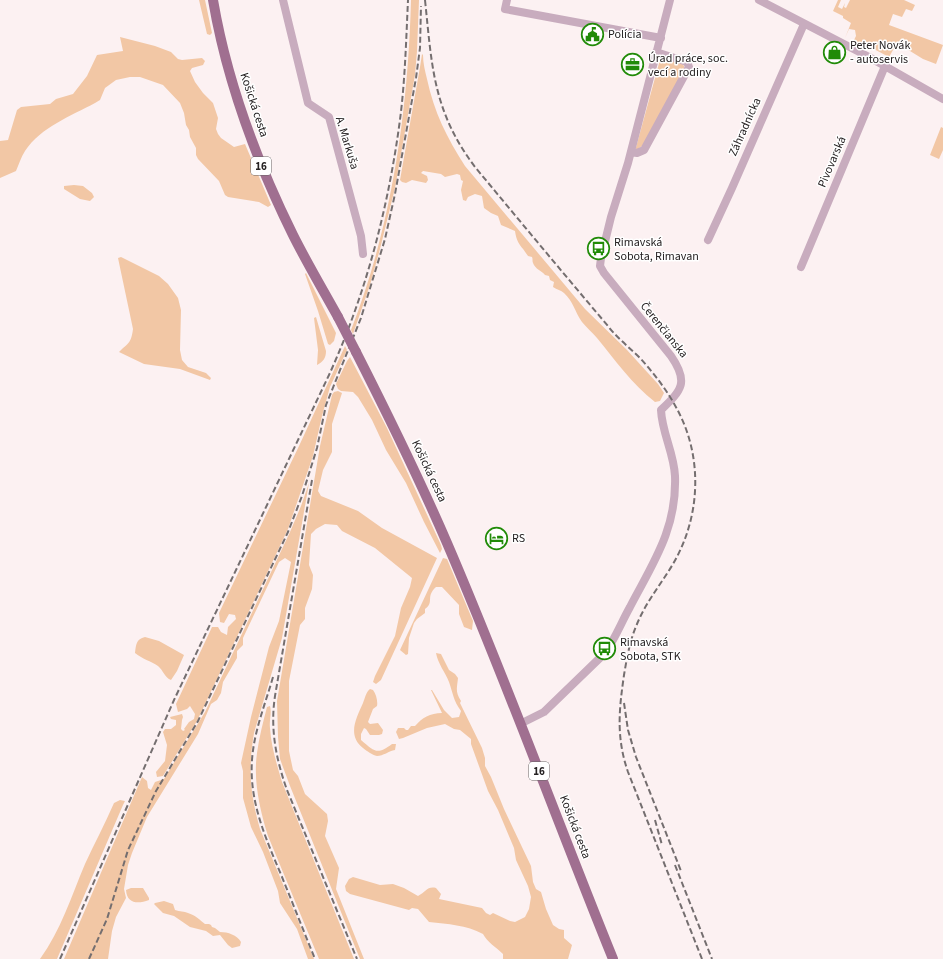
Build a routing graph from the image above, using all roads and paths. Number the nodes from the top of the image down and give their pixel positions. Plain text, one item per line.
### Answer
1 (213, 0) edge
2 (283, 0) edge
3 (507, 0) edge
4 (670, 0) edge
5 (759, 0) edge
6 (804, 24) junction
7 (661, 38) junction
8 (656, 52) junction
9 (885, 66) junction
10 (943, 99) edge
11 (631, 152) junction
12 (708, 240) dead end
13 (363, 254) dead end
14 (801, 267) dead end
15 (520, 724) junction
16 (613, 959) edge

1 - 15 main road, Košická cesta / 16, bridge
2 - 13 street, A. Markuša
3 - 7 street
4 - 7 street, Čerenčianska
5 - 6 street
6 - 9 street
6 - 12 street, Záhradnícka
7 - 8 street, Čerenčianska
8 - 11 street, Čerenčianska
8 - 11 street
9 - 10 street
9 - 14 street, Pivovarská
11 - 15 street, Čerenčianska
15 - 16 main road, Košická cesta / 16

